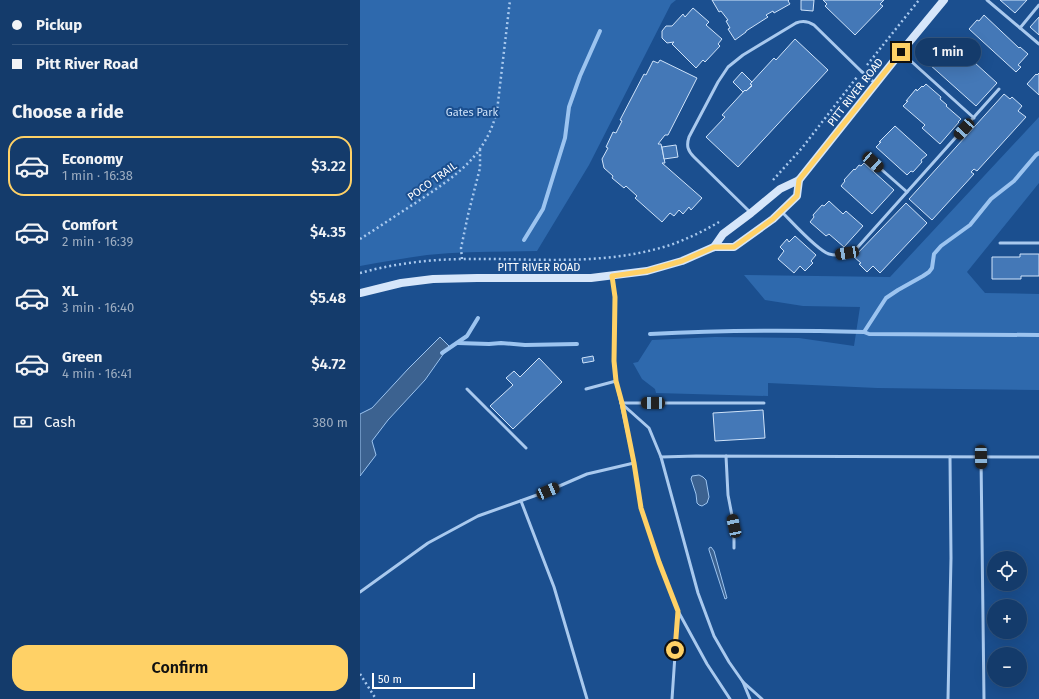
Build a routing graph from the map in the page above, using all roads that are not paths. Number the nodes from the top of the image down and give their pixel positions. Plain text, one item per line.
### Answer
1 (944, 0) edge
2 (987, 0) edge
3 (1039, 5) edge
4 (1020, 28) junction
5 (1039, 44) edge
6 (901, 52) junction
7 (876, 84) junction
8 (999, 89) dead end
9 (974, 118) junction
10 (873, 162) dead end
11 (799, 180) junction
12 (907, 192) junction
13 (781, 211) junction
14 (751, 213) junction
15 (1000, 243) dead end
16 (1039, 243) edge
17 (714, 247) junction
18 (612, 276) junction
19 (360, 293) edge
20 (616, 381) junction
21 (468, 389) dead end
22 (586, 390) dead end
23 (622, 403) junction
24 (764, 403) dead end
25 (526, 448) dead end
26 (726, 456) junction
27 (661, 457) junction
28 (950, 457) junction
29 (981, 457) junction
30 (1039, 457) edge
31 (634, 463) junction
32 (521, 501) junction
33 (734, 548) dead end
34 (360, 592) edge
35 (678, 611) junction
36 (743, 682) junction
37 (587, 699) edge
38 (672, 699) edge
39 (730, 699) edge
40 (750, 699) edge
41 (762, 699) edge
42 (948, 699) edge
43 (984, 699) edge

1 - 6 main road, PITT RIVER ROAD
2 - 4 lane
3 - 4 lane
4 - 5 lane
6 - 7 main road, PITT RIVER ROAD
6 - 9 lane
7 - 11 main road, PITT RIVER ROAD
7 - 14 lane
8 - 9 lane
9 - 12 lane
10 - 12 lane
11 - 13 main road, PITT RIVER ROAD
11 - 14 main road, PITT RIVER ROAD
12 - 13 lane
13 - 17 main road, PITT RIVER ROAD
14 - 17 main road, PITT RIVER ROAD
15 - 16 lane
17 - 18 main road, PITT RIVER ROAD
18 - 19 main road, PITT RIVER ROAD
18 - 20 lane
20 - 22 lane
20 - 23 lane
21 - 25 lane
23 - 24 lane
23 - 27 lane
23 - 31 lane
26 - 27 lane
26 - 28 lane
26 - 33 lane
27 - 36 lane
28 - 29 lane
28 - 42 lane
29 - 30 lane
29 - 43 lane
31 - 32 lane
31 - 35 lane
32 - 34 lane
32 - 37 lane
35 - 38 lane
35 - 39 lane
36 - 40 lane
36 - 41 lane

